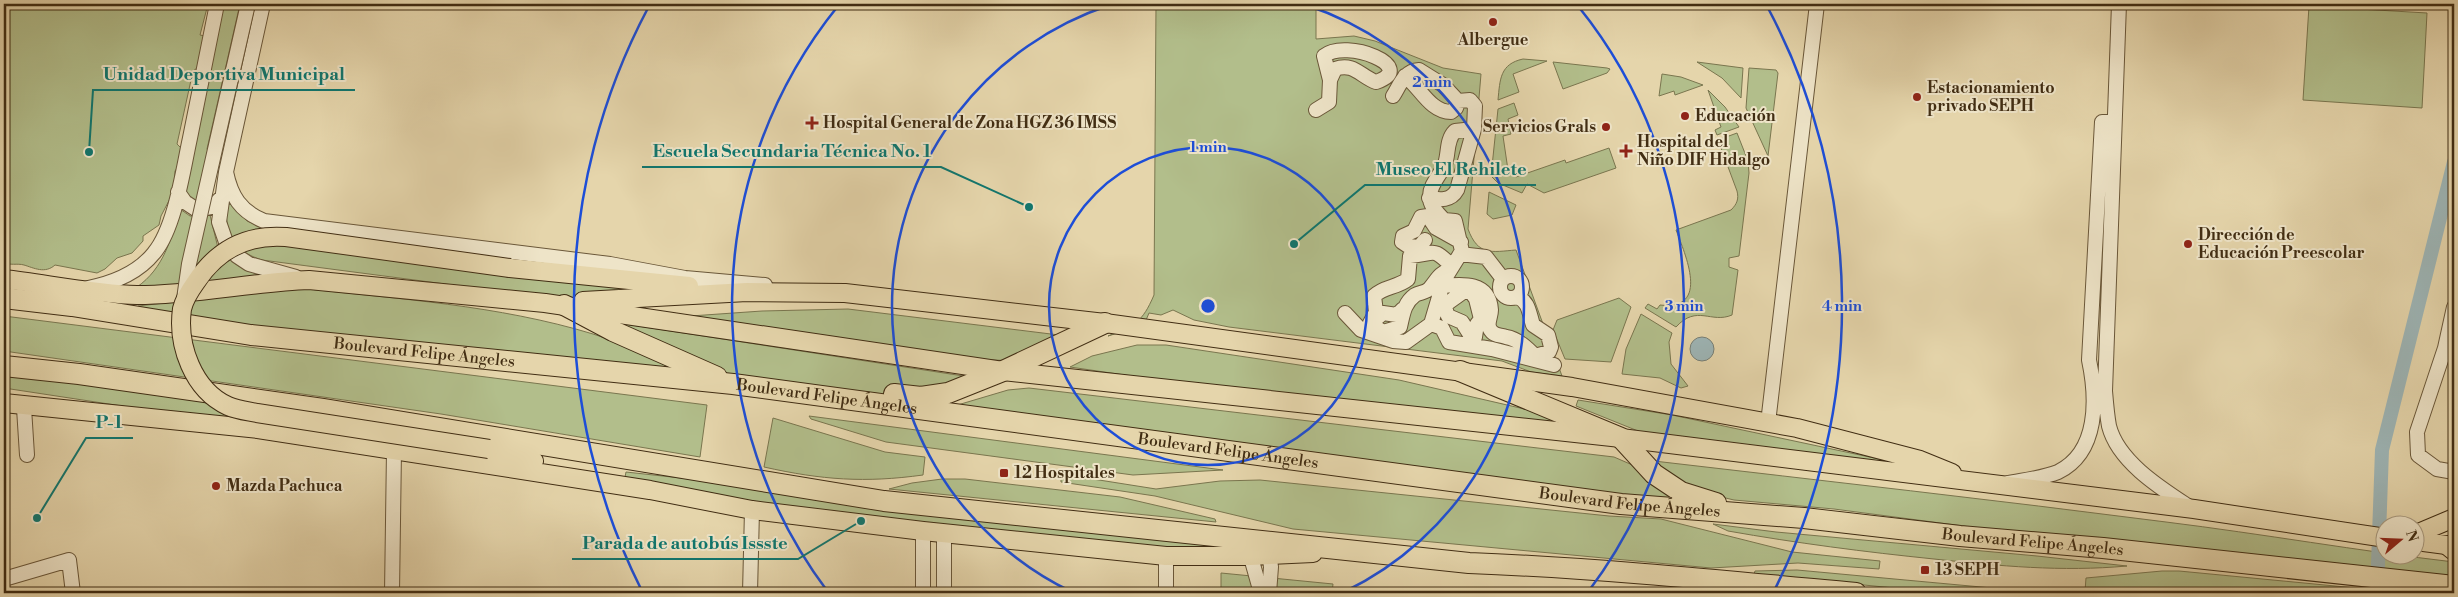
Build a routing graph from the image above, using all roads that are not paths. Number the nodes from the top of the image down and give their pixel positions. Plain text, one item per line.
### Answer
1 (217, 4) edge
2 (248, 4) edge
3 (263, 4) edge
4 (1818, 4) edge
5 (2119, 4) edge
6 (1325, 77) junction
7 (1386, 77) junction
8 (1399, 87) junction
9 (1458, 101) junction
10 (1316, 110) dead end
11 (2108, 122) junction
12 (1474, 129) junction
13 (226, 172) junction
14 (178, 192) junction
15 (222, 197) junction
16 (1429, 198) junction
17 (1425, 240) dead end
18 (1461, 248) junction
19 (1451, 268) junction
20 (4, 279) edge
21 (309, 280) junction
22 (1442, 286) junction
23 (83, 289) junction
24 (747, 292) junction
25 (845, 293) junction
26 (4, 298) edge
27 (554, 304) junction
28 (182, 307) junction
29 (2454, 307) edge
30 (1345, 313) dead end
31 (1105, 323) junction
32 (1431, 324) junction
33 (1554, 365) dead end
34 (4, 366) edge
35 (1003, 371) junction
36 (1460, 371) junction
37 (733, 384) junction
38 (798, 394) junction
39 (4, 403) edge
40 (30, 407) junction
41 (1768, 423) junction
42 (1621, 438) junction
43 (556, 446) junction
44 (394, 450) junction
45 (27, 455) dead end
46 (509, 455) junction
47 (2454, 472) edge
48 (1974, 482) junction
49 (1998, 485) junction
50 (650, 490) junction
51 (752, 510) junction
52 (2194, 510) junction
53 (1804, 518) junction
54 (2454, 518) edge
55 (2426, 530) edge
56 (923, 531) junction
57 (944, 533) junction
58 (2376, 537) edge
59 (2426, 543) edge
60 (2453, 547) edge
61 (1259, 548) junction
62 (1166, 556) junction
63 (4, 579) edge
64 (2454, 586) edge
65 (72, 593) edge
66 (392, 593) edge
67 (750, 593) edge
68 (923, 593) edge
69 (944, 593) edge
70 (1166, 593) edge
71 (1261, 593) edge
72 (1269, 593) edge
73 (1856, 593) edge

1 - 14 street
2 - 28 street, bridge
3 - 13 street
4 - 41 street
5 - 11 street
6 - 7 street
6 - 7 street
6 - 10 street
7 - 8 street
8 - 9 street
8 - 9 street
9 - 12 street
11 - 49 street
11 - 52 street
12 - 16 street
12 - 16 street
13 - 15 street
13 - 25 street
14 - 15 street
14 - 23 street
15 - 21 street
16 - 18 street
17 - 18 street
18 - 19 street
18 - 22 street
19 - 19 street
19 - 22 street
20 - 23 main road
21 - 23 main road
21 - 27 main road
22 - 32 street
24 - 25 main road
24 - 27 main road
24 - 28 main road, bridge
25 - 31 main road
26 - 37 highway, Boulevard Felipe Ángeles
27 - 35 main road
27 - 37 highway
28 - 46 main road, bridge
29 - 47 street
30 - 32 street
31 - 35 highway
31 - 36 main road
32 - 33 street
34 - 43 highway
35 - 38 highway
35 - 42 main road
36 - 41 main road
36 - 42 highway
37 - 38 highway, Boulevard Felipe Ángeles
38 - 53 highway, Boulevard Felipe Ángeles
39 - 40 main road
40 - 44 main road
40 - 45 street
41 - 48 main road
42 - 48 main road
42 - 53 highway
43 - 46 main road
43 - 61 highway
44 - 50 main road
44 - 66 street
46 - 50 main road
48 - 49 main road
49 - 52 main road
50 - 51 main road
51 - 56 main road
51 - 67 street
52 - 58 main road
53 - 64 highway, Boulevard Felipe Ángeles
54 - 55 main road
56 - 57 main road
56 - 68 street
57 - 62 main road
57 - 69 street
59 - 60 main road
61 - 62 main road
61 - 71 street
61 - 72 street
61 - 73 highway
62 - 70 street
63 - 65 street

